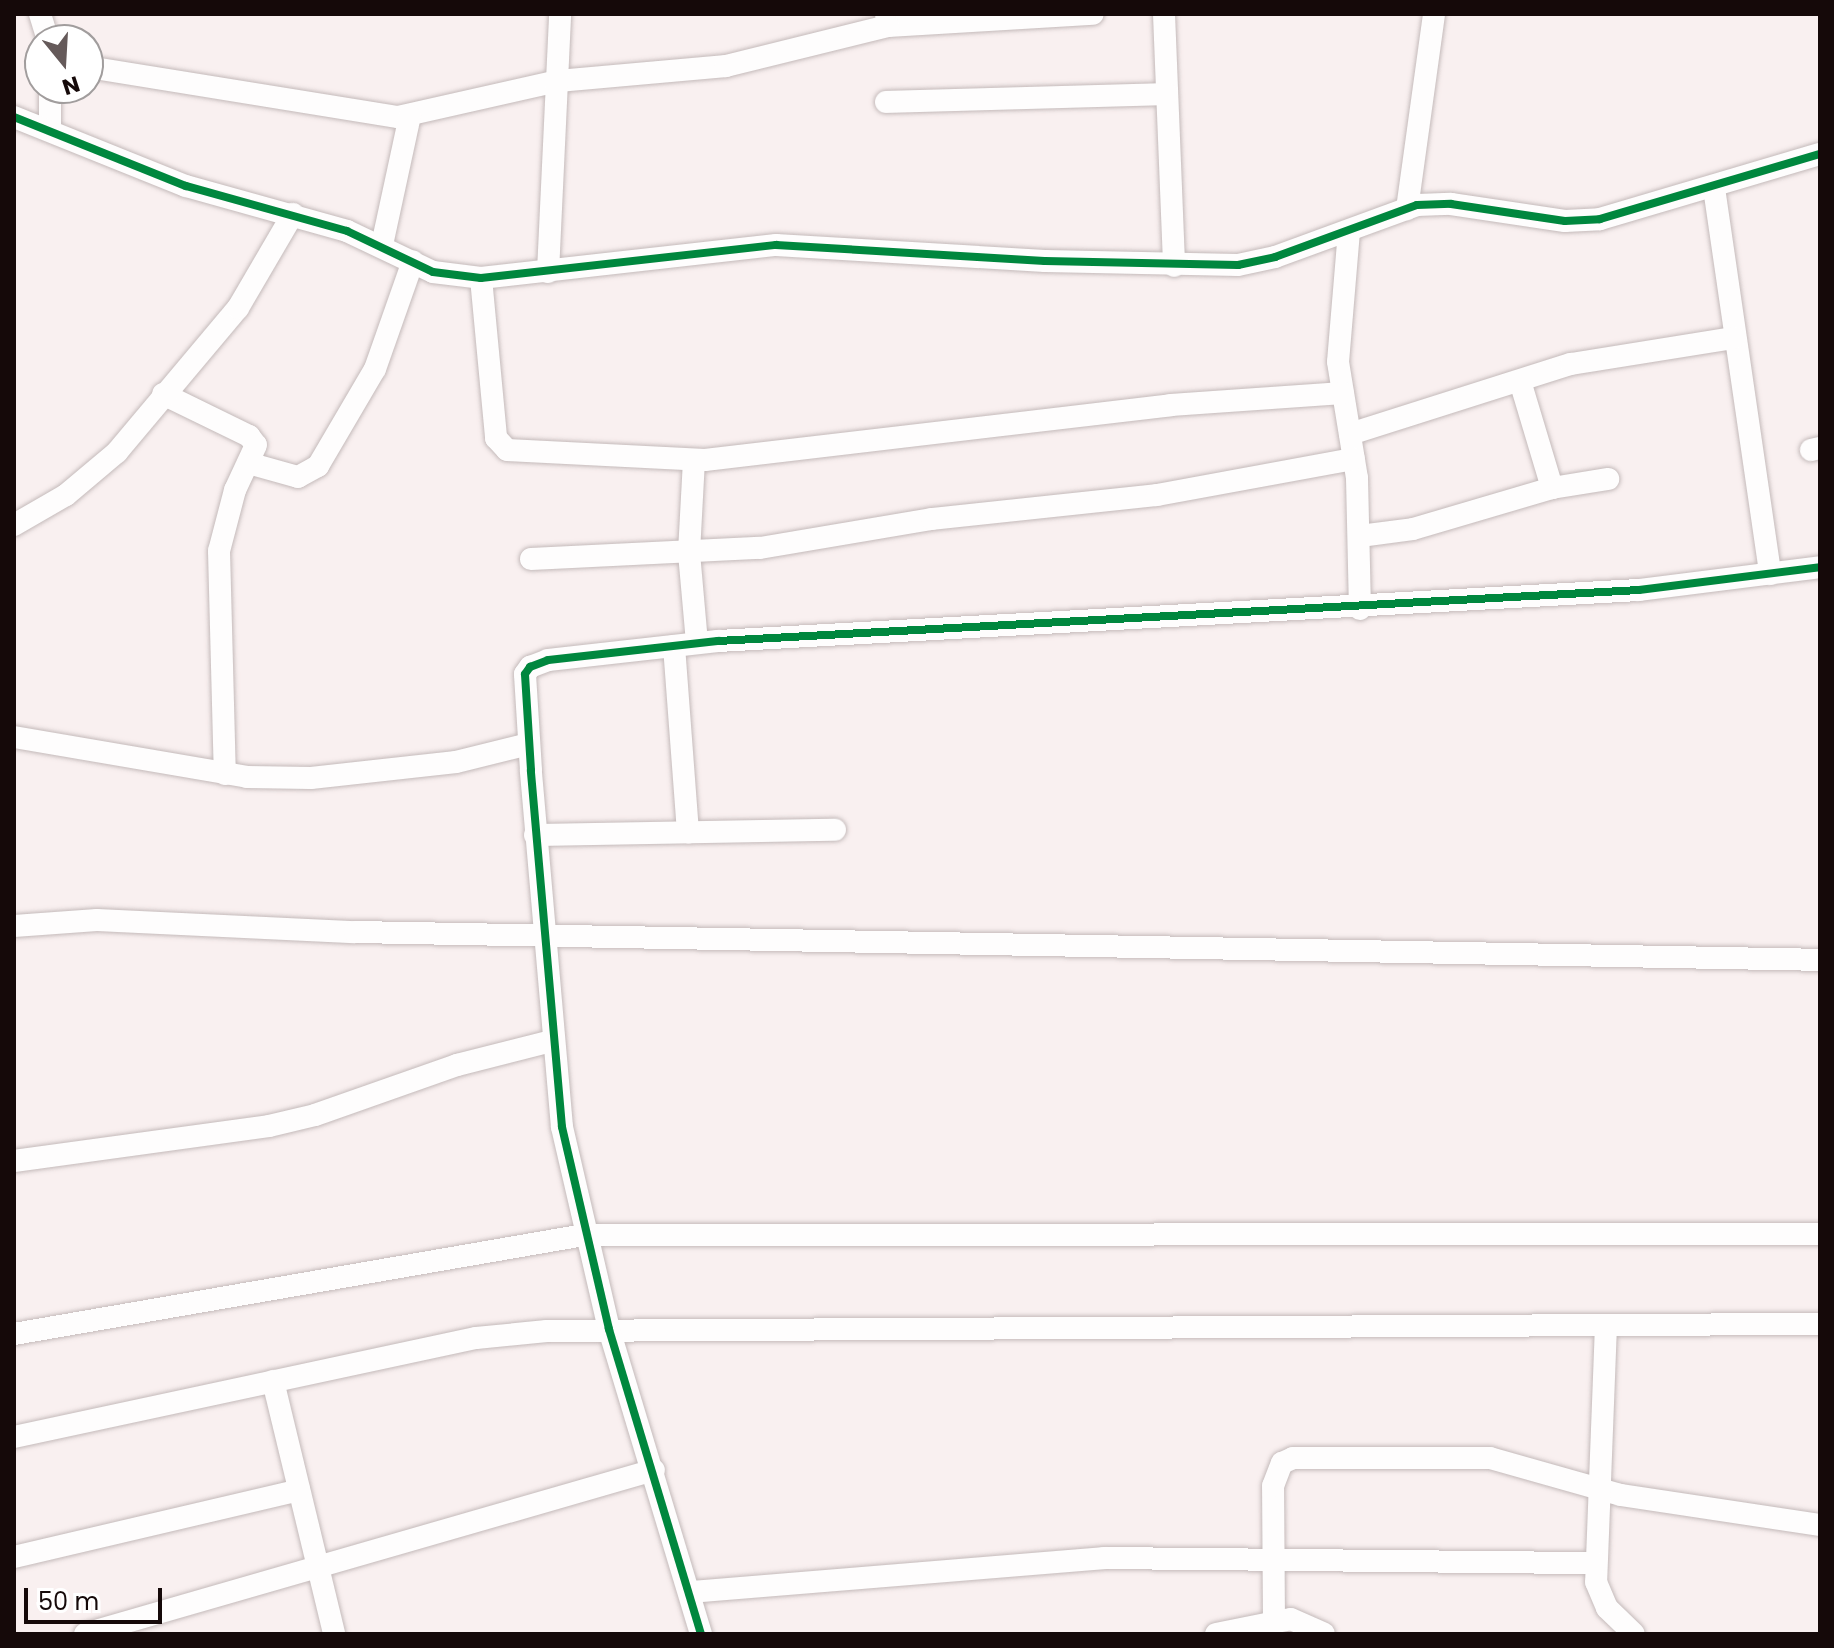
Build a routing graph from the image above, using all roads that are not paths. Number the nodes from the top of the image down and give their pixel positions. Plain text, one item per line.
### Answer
1 (560, 14) edge
2 (1093, 14) edge
3 (1164, 14) edge
4 (1434, 14) edge
5 (887, 20) edge
6 (104, 70) edge
7 (558, 81) junction
8 (1167, 94) junction
9 (886, 102) dead end
10 (50, 104) edge
11 (410, 116) junction
12 (14, 117) edge
13 (50, 128) junction
14 (1820, 154) edge
15 (1714, 188) junction
16 (1407, 209) junction
17 (293, 214) junction
18 (1349, 231) junction
19 (382, 245) junction
20 (413, 261) junction
21 (1174, 266) junction
22 (548, 272) junction
23 (481, 278) junction
24 (1734, 338) junction
25 (1520, 381) junction
26 (1343, 393) junction
27 (163, 394) junction
28 (1350, 434) junction
29 (1354, 459) junction
30 (694, 460) junction
31 (248, 463) junction
32 (1608, 479) dead end
33 (1552, 488) junction
34 (14, 525) edge
35 (1360, 536) junction
36 (689, 553) junction
37 (531, 559) dead end
38 (1820, 567) edge
39 (1770, 574) junction
40 (1360, 609) junction
41 (697, 643) junction
42 (674, 646) junction
43 (14, 737) edge
44 (529, 744) junction
45 (225, 774) junction
46 (835, 830) dead end
47 (688, 832) junction
48 (535, 835) junction
49 (14, 926) edge
50 (543, 936) junction
51 (1820, 960) edge
52 (551, 1041) junction
53 (14, 1161) edge
54 (1820, 1234) edge
55 (584, 1235) junction
56 (1820, 1324) edge
57 (1606, 1325) junction
58 (609, 1329) junction
59 (14, 1334) edge
60 (273, 1381) junction
61 (14, 1437) edge
62 (654, 1470) junction
63 (1600, 1488) junction
64 (299, 1490) junction
65 (1820, 1525) edge
66 (14, 1557) edge
67 (1272, 1557) junction
68 (1596, 1563) junction
69 (317, 1567) junction
70 (691, 1592) junction
71 (1274, 1622) junction
72 (85, 1634) edge
73 (334, 1634) edge
74 (701, 1634) edge
75 (1216, 1634) edge
76 (1324, 1634) edge
77 (1634, 1634) edge

1 - 7 street
2 - 5 street
3 - 8 street
4 - 16 street
5 - 7 street
6 - 11 street
7 - 11 street
7 - 22 street
8 - 9 street
8 - 21 street
10 - 13 street
11 - 19 street
12 - 13 street
13 - 17 street
14 - 15 street
15 - 16 street
15 - 24 street
16 - 18 street
17 - 19 street
17 - 27 street
18 - 21 street
18 - 26 street
19 - 20 street
20 - 23 street
20 - 31 street
21 - 22 street
22 - 23 street
23 - 30 street
24 - 25 street
24 - 39 street
25 - 28 street
25 - 33 street
26 - 28 street
26 - 30 street
27 - 31 street
27 - 34 street
28 - 29 street
29 - 35 street
29 - 36 street
30 - 36 street
31 - 45 street
32 - 33 street
33 - 35 street
35 - 40 street
36 - 37 street
36 - 41 street
38 - 39 street
39 - 40 street
40 - 41 street
41 - 42 street
42 - 44 street
42 - 47 street
43 - 45 street
44 - 45 street
44 - 48 street
46 - 47 street
47 - 48 street
48 - 50 street
49 - 50 street
50 - 51 street
50 - 52 street
52 - 53 street
52 - 55 street
54 - 55 street
55 - 58 street
55 - 59 street
56 - 57 street
57 - 58 street
57 - 63 street
58 - 60 street
58 - 62 street
60 - 61 street
60 - 64 street
62 - 69 street
62 - 70 street
63 - 65 street
63 - 67 street
63 - 68 street
64 - 66 street
64 - 69 street
67 - 68 street
67 - 70 street
67 - 71 street
68 - 77 street
69 - 72 street
69 - 73 street
70 - 74 street
71 - 75 street
71 - 76 street

